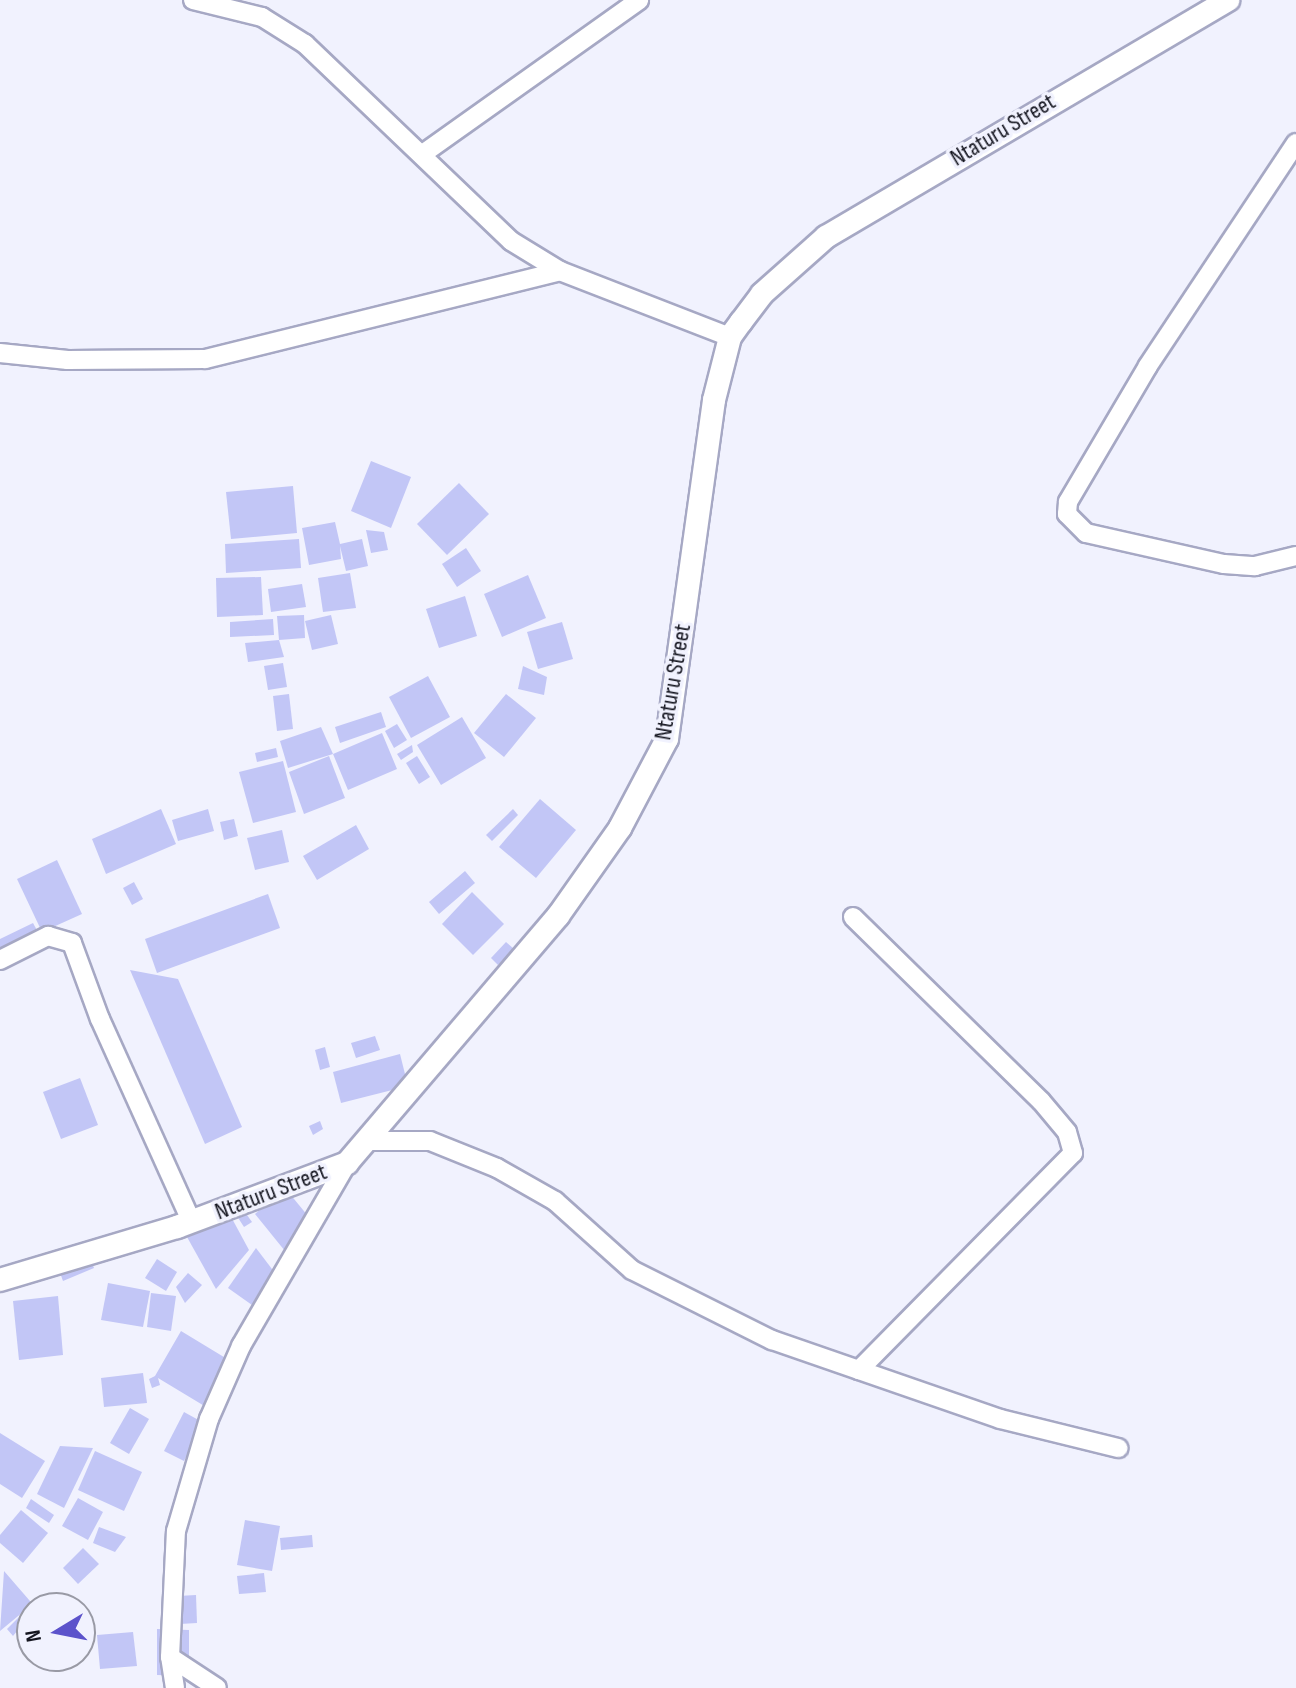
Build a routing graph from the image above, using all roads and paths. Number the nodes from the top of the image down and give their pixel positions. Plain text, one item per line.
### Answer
1 (193, 0) edge
2 (639, 0) edge
3 (1228, 0) edge
4 (1296, 143) edge
5 (424, 153) junction
6 (560, 271) junction
7 (730, 337) junction
8 (0, 353) edge
9 (1296, 556) edge
10 (853, 917) dead end
11 (0, 960) edge
12 (368, 1141) junction
13 (347, 1163) junction
14 (191, 1221) junction
15 (0, 1280) edge
16 (859, 1370) junction
17 (1118, 1448) dead end
18 (170, 1657) junction
19 (175, 1688) edge
20 (217, 1688) edge

1 - 5 street
2 - 5 street
3 - 7 street, Ntaturu Street
4 - 9 street
5 - 6 street
6 - 7 street
6 - 8 street
7 - 12 street, Ntaturu Street
10 - 16 street
11 - 14 street
12 - 13 street, Ntaturu Street
12 - 16 street
13 - 14 street, Ntaturu Street
13 - 18 street
14 - 15 street, Ntaturu Street
16 - 17 street
18 - 19 street
18 - 20 street

